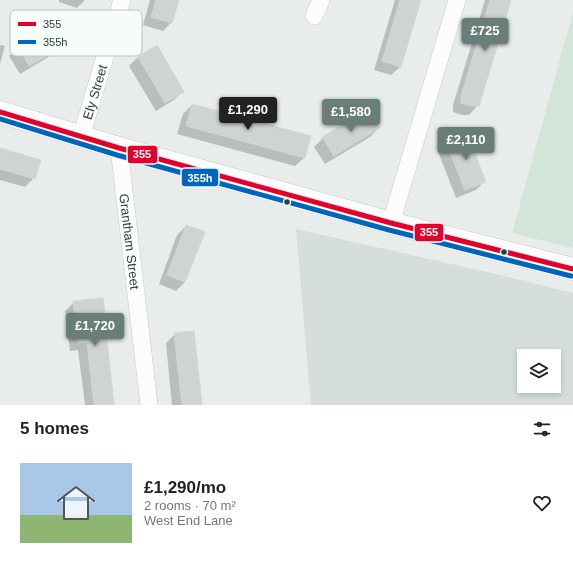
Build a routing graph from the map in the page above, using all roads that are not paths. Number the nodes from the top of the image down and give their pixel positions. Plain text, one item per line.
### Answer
1 (122, 0) edge
2 (321, 0) edge
3 (457, 0) edge
4 (119, 10) edge
5 (314, 16) dead end
6 (105, 56) edge
7 (0, 112) edge
8 (81, 137) junction
9 (119, 148) junction
10 (391, 223) junction
11 (573, 269) edge
12 (149, 405) edge

1 - 4 street, Ely Street
2 - 5 street
3 - 10 street
6 - 8 street, Ely Street
7 - 8 street
8 - 9 street
9 - 10 street
9 - 12 street, Grantham Street
10 - 11 street

